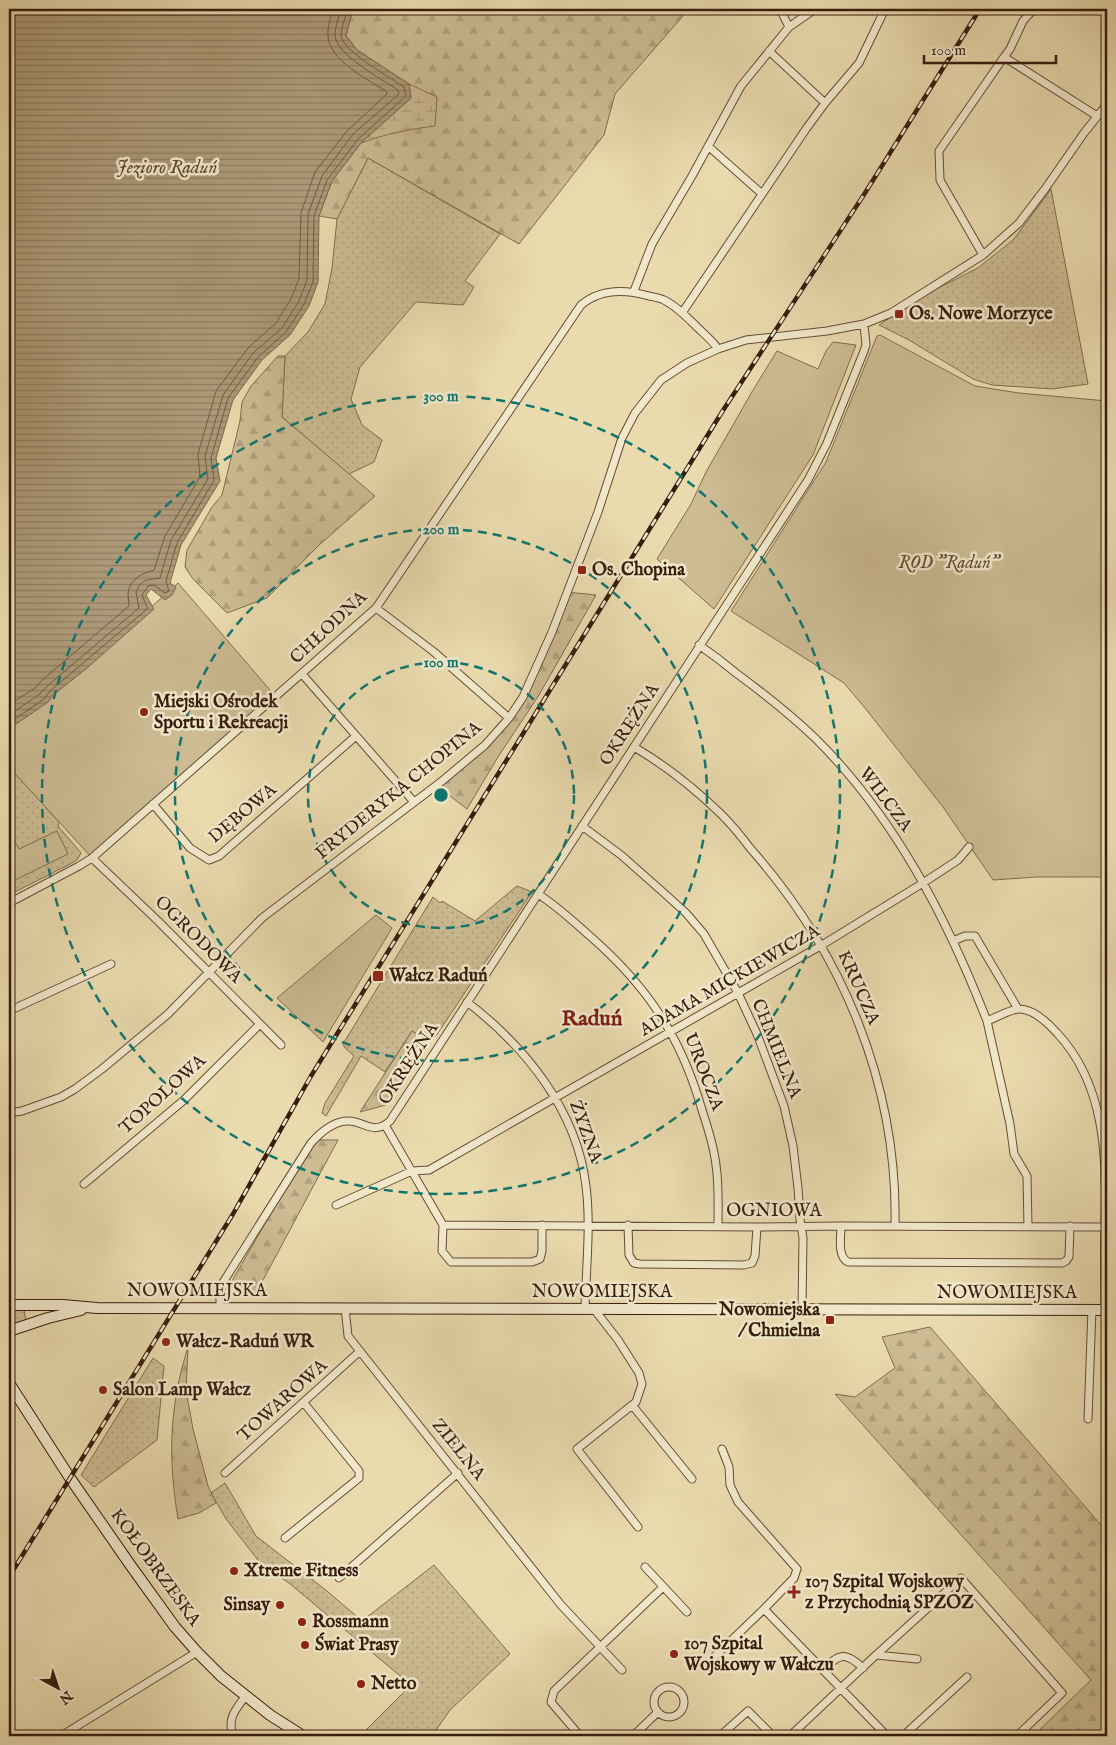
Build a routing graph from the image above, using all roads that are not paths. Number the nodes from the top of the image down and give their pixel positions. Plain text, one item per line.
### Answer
1 (780, 9) edge
2 (815, 9) edge
3 (885, 9) edge
4 (1034, 9) edge
5 (789, 27) junction
6 (769, 51) junction
7 (1004, 57) junction
8 (825, 103) junction
9 (1107, 104) edge
10 (1097, 116) junction
11 (708, 146) junction
12 (762, 194) junction
13 (983, 256) junction
14 (634, 291) junction
15 (682, 313) junction
16 (864, 324) junction
17 (718, 349) junction
18 (376, 608) junction
19 (699, 645) junction
20 (302, 674) junction
21 (509, 718) junction
22 (356, 736) junction
23 (634, 747) junction
24 (414, 802) junction
25 (153, 804) junction
26 (582, 826) junction
27 (969, 847) dead end
28 (92, 858) junction
29 (924, 884) junction
30 (538, 894) junction
31 (9, 903) edge
32 (953, 941) junction
33 (822, 945) junction
34 (111, 964) dead end
35 (208, 972) junction
36 (738, 993) junction
37 (467, 1002) junction
38 (1018, 1009) junction
39 (9, 1011) edge
40 (987, 1021) junction
41 (260, 1024) junction
42 (672, 1032) junction
43 (281, 1045) dead end
44 (556, 1098) junction
45 (9, 1113) edge
46 (385, 1125) junction
47 (412, 1171) junction
48 (84, 1184) dead end
49 (336, 1205) dead end
50 (443, 1225) junction
51 (542, 1225) junction
52 (628, 1225) junction
53 (587, 1226) junction
54 (718, 1226) junction
55 (801, 1226) junction
56 (841, 1226) junction
57 (895, 1226) junction
58 (1070, 1226) junction
59 (757, 1227) junction
60 (1028, 1227) junction
61 (1105, 1227) junction
62 (9, 1305) edge
63 (220, 1307) junction
64 (97, 1308) junction
65 (345, 1308) junction
66 (590, 1308) junction
67 (802, 1309) junction
68 (1092, 1309) junction
69 (1106, 1310) edge
70 (9, 1331) edge
71 (360, 1351) junction
72 (10, 1387) edge
73 (304, 1403) junction
74 (632, 1405) junction
75 (1088, 1420) dead end
76 (722, 1449) dead end
77 (225, 1473) dead end
78 (458, 1473) junction
79 (692, 1479) dead end
80 (638, 1527) dead end
81 (285, 1538) dead end
82 (644, 1567) dead end
83 (339, 1578) dead end
84 (663, 1587) junction
85 (764, 1609) junction
86 (687, 1612) dead end
87 (600, 1647) junction
88 (197, 1652) junction
89 (876, 1655) junction
90 (714, 1656) dead end
91 (917, 1659) dead end
92 (863, 1668) junction
93 (622, 1670) dead end
94 (823, 1670) junction
95 (967, 1677) dead end
96 (842, 1688) junction
97 (245, 1696) junction
98 (658, 1712) junction
99 (61, 1736) edge
100 (232, 1736) edge
101 (303, 1736) edge
102 (580, 1736) edge
103 (633, 1736) edge
104 (720, 1736) edge
105 (773, 1736) edge
106 (790, 1736) edge
107 (887, 1736) edge
108 (903, 1736) edge
109 (1017, 1736) edge

1 - 5 street
2 - 5 street
3 - 8 street
4 - 7 street
5 - 6 street
6 - 8 street
6 - 11 street
7 - 10 street
7 - 13 street
8 - 12 street
9 - 10 street, FRYDERYKA CHOPINA
10 - 13 street, FRYDERYKA CHOPINA
11 - 12 street
11 - 14 street
12 - 15 street
13 - 16 street, FRYDERYKA CHOPINA
14 - 15 street, CHŁODNA
14 - 18 street, CHŁODNA
15 - 17 street, CHŁODNA
16 - 17 street, FRYDERYKA CHOPINA
16 - 19 street, OKRĘŻNA
17 - 21 street, FRYDERYKA CHOPINA
18 - 20 street, CHŁODNA
18 - 21 street
19 - 23 street, OKRĘŻNA
19 - 29 street, WILCZA
20 - 22 street
20 - 25 street, CHŁODNA
21 - 24 street, FRYDERYKA CHOPINA
22 - 24 street
22 - 25 street, DĘBOWA
23 - 26 street, OKRĘŻNA
23 - 33 street, KRUCZA
24 - 35 street, FRYDERYKA CHOPINA
25 - 28 street, CHŁODNA
26 - 30 street, OKRĘŻNA
26 - 36 street, CHMIELNA
27 - 29 street, ADAMA MICKIEWICZA
28 - 31 street, CHŁODNA
28 - 35 street, OGRODOWA
29 - 32 street, WILCZA
29 - 33 street, ADAMA MICKIEWICZA
30 - 37 street, OKRĘŻNA
30 - 42 street, UROCZA
32 - 38 street
32 - 40 street, WILCZA
33 - 36 street, ADAMA MICKIEWICZA
33 - 57 street, KRUCZA
34 - 39 street
35 - 41 street, OGRODOWA
35 - 45 street, FRYDERYKA CHOPINA
36 - 42 street, ADAMA MICKIEWICZA
36 - 55 street, CHMIELNA
37 - 44 street, ŻYZNA
37 - 46 street, OKRĘŻNA
38 - 40 street
38 - 61 street
40 - 60 street, WILCZA
41 - 43 street, OGRODOWA
41 - 48 street, TOPOLOWA
42 - 44 street, ADAMA MICKIEWICZA
42 - 54 street, UROCZA
44 - 47 street, ADAMA MICKIEWICZA
44 - 53 street, ŻYZNA
46 - 47 street, OKRĘŻNA
46 - 63 street, OKRĘŻNA
47 - 49 street, ADAMA MICKIEWICZA
47 - 50 street, OKRĘŻNA
50 - 51 street, OGNIOWA
50 - 51 street
51 - 53 street, OGNIOWA
52 - 53 street, OGNIOWA
52 - 54 street, OGNIOWA
52 - 59 street
53 - 66 street, ŻYZNA
54 - 59 street, OGNIOWA
55 - 56 street, OGNIOWA
55 - 59 street, OGNIOWA
55 - 67 street, CHMIELNA
56 - 57 street, OGNIOWA
56 - 58 street
57 - 60 street, OGNIOWA
58 - 60 street, OGNIOWA
58 - 61 street, OGNIOWA
61 - 69 street
62 - 64 street, NOWOMIEJSKA
63 - 64 street, NOWOMIEJSKA
63 - 65 street, NOWOMIEJSKA
64 - 70 street, NOWOMIEJSKA
65 - 66 street, NOWOMIEJSKA
65 - 71 street, ZIELNA
66 - 67 street, NOWOMIEJSKA
66 - 74 street
67 - 68 street, NOWOMIEJSKA
68 - 69 street, NOWOMIEJSKA
68 - 75 street
71 - 73 street, TOWAROWA
71 - 78 street, ZIELNA
72 - 88 street, KOŁOBRZESKA
73 - 77 street, TOWAROWA
73 - 81 street
74 - 79 street
74 - 80 street
76 - 85 street
78 - 83 street
78 - 87 street, ZIELNA
82 - 84 street
84 - 86 street
84 - 87 street
85 - 90 street
85 - 94 street
87 - 93 street, ZIELNA
87 - 102 street
88 - 97 street, KOŁOBRZESKA
88 - 99 street
89 - 91 street
89 - 92 street
89 - 109 street
92 - 94 street
92 - 96 street
94 - 96 street
95 - 108 street
96 - 106 street
96 - 107 street
97 - 100 street
97 - 101 street, KOŁOBRZESKA
98 - 98 street
98 - 103 street
104 - 105 street

